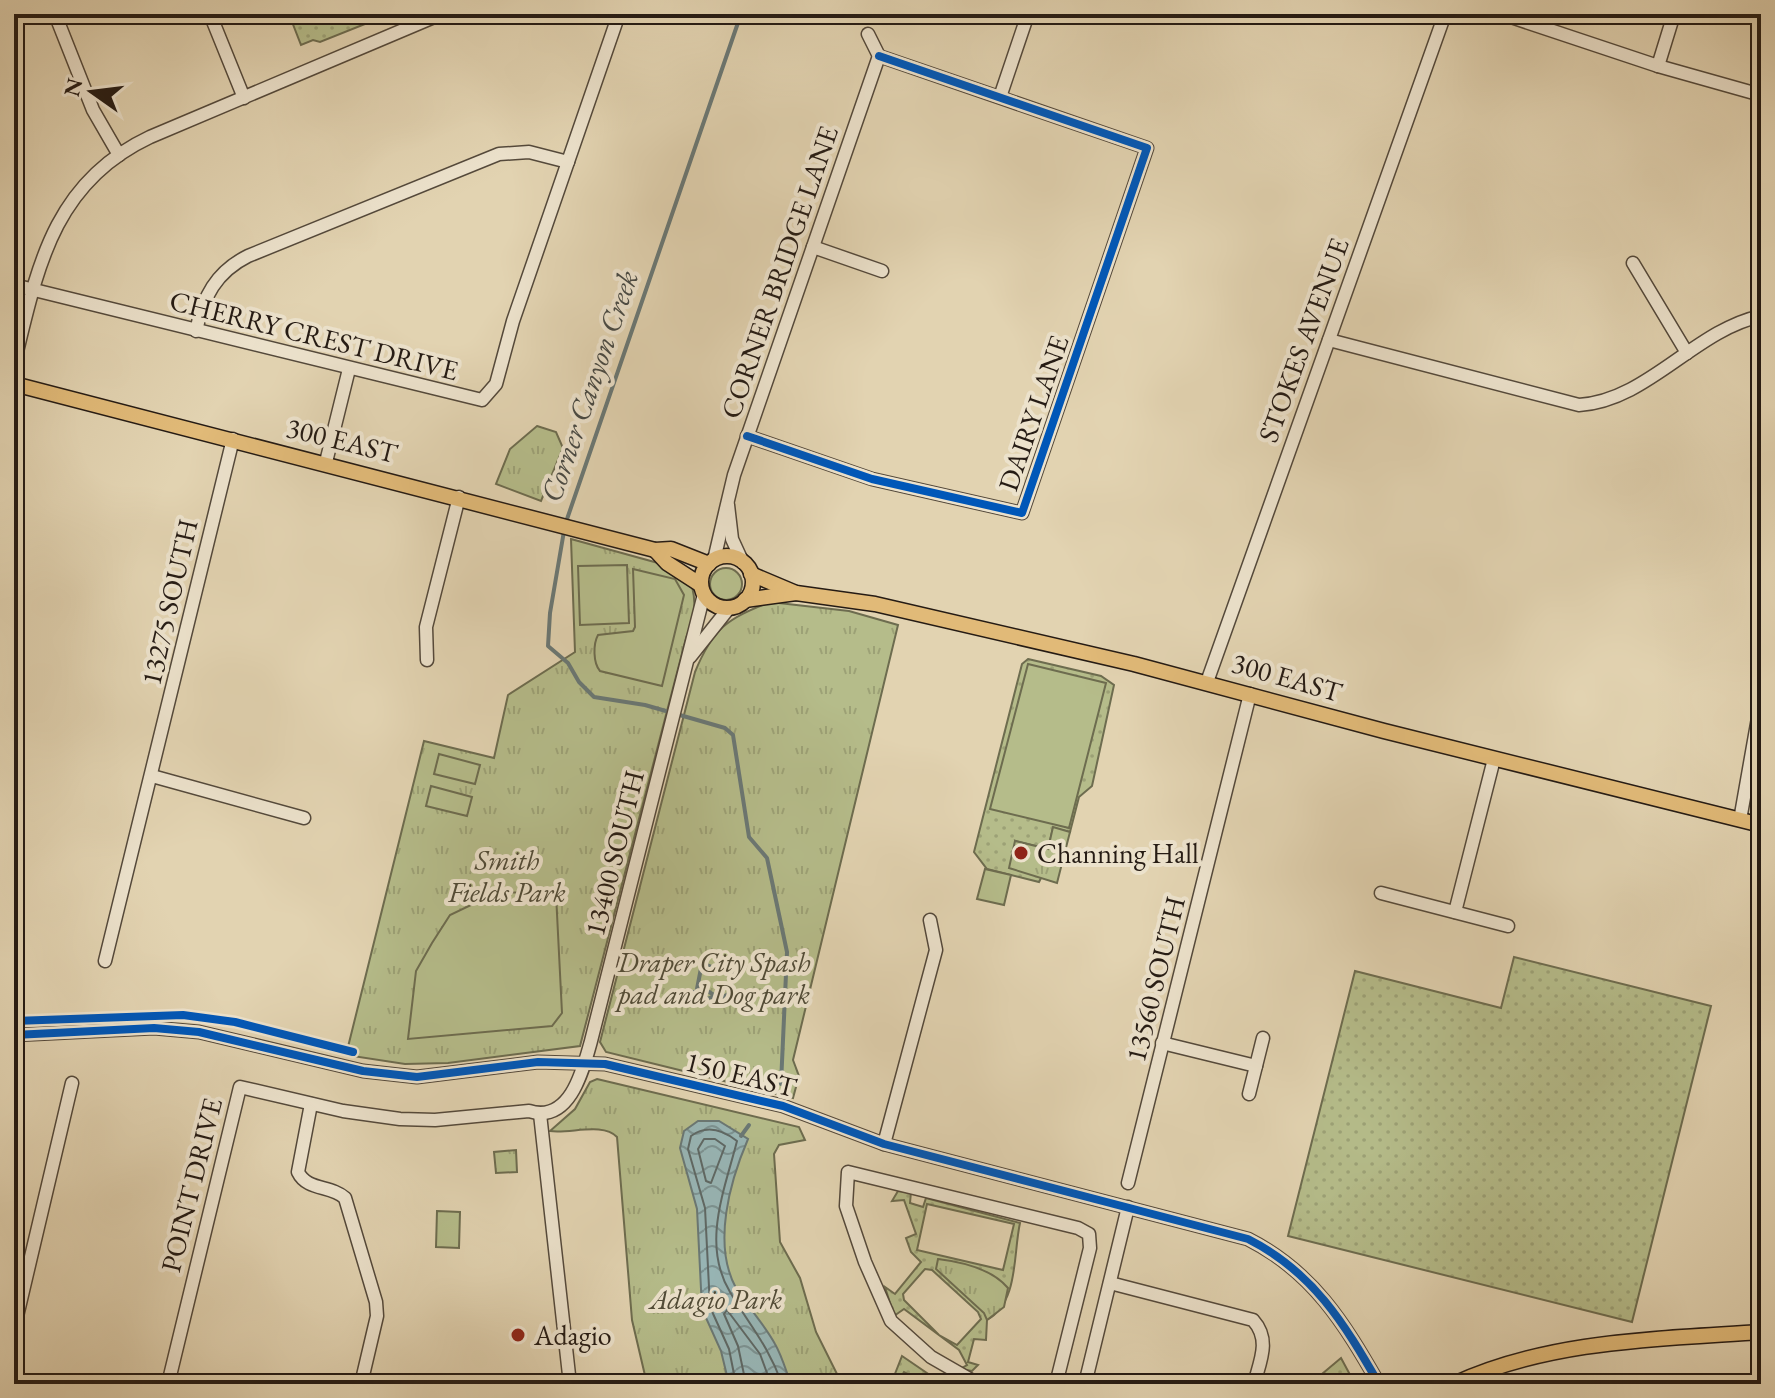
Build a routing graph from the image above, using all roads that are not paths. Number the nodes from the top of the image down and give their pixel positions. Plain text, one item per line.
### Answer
1 (55, 14) edge
2 (210, 14) edge
3 (441, 14) edge
4 (619, 14) edge
5 (1028, 14) edge
6 (1445, 14) edge
7 (1502, 14) edge
8 (1674, 14) edge
9 (868, 34) dead end
10 (879, 56) junction
11 (1658, 66) junction
12 (1761, 95) edge
13 (1000, 97) junction
14 (244, 98) junction
15 (119, 155) junction
16 (568, 162) junction
17 (813, 247) junction
18 (1633, 263) dead end
19 (882, 271) dead end
20 (14, 285) edge
21 (33, 290) junction
22 (1761, 316) edge
23 (196, 331) junction
24 (1329, 340) junction
25 (1687, 353) junction
26 (14, 364) edge
27 (349, 369) junction
28 (14, 384) edge
29 (747, 436) junction
30 (233, 439) junction
31 (326, 462) junction
32 (459, 497) junction
33 (728, 505) junction
34 (655, 550) junction
35 (712, 562) junction
36 (747, 568) junction
37 (702, 589) junction
38 (796, 593) junction
39 (745, 600) junction
40 (729, 608) junction
41 (690, 657) junction
42 (427, 660) dead end
43 (1207, 682) junction
44 (1250, 694) junction
45 (1761, 701) edge
46 (1494, 759) junction
47 (152, 776) junction
48 (304, 818) dead end
49 (1740, 820) junction
50 (1761, 825) edge
51 (1381, 893) dead end
52 (1455, 912) junction
53 (930, 920) dead end
54 (1508, 926) dead end
55 (105, 961) dead end
56 (14, 1035) edge
57 (1263, 1038) dead end
58 (1162, 1043) junction
59 (586, 1060) junction
60 (1256, 1066) junction
61 (72, 1083) dead end
62 (1249, 1094) dead end
63 (311, 1104) junction
64 (540, 1114) junction
65 (884, 1144) junction
66 (1128, 1183) dead end
67 (1128, 1207) junction
68 (1110, 1283) junction
69 (14, 1329) edge
70 (1761, 1332) edge
71 (1085, 1381) edge
72 (168, 1384) edge
73 (361, 1384) edge
74 (570, 1384) edge
75 (978, 1384) edge
76 (1056, 1384) edge
77 (1107, 1384) edge
78 (1254, 1384) edge
79 (1379, 1384) edge
80 (1454, 1384) edge

1 - 15 street
2 - 14 street
3 - 14 street
4 - 16 street, CHERRY CREST DRIVE
5 - 13 street
6 - 24 street, STOKES AVENUE
7 - 11 street
8 - 11 street
9 - 10 street
10 - 13 street
10 - 17 street, CORNER BRIDGE LANE
11 - 12 street
13 - 29 street, DAIRY LANE
14 - 15 street
15 - 21 street
16 - 23 street
16 - 27 street, CHERRY CREST DRIVE
17 - 19 street
17 - 29 street, CORNER BRIDGE LANE
18 - 25 street
20 - 21 street, CHERRY CREST DRIVE
21 - 23 street, CHERRY CREST DRIVE
21 - 26 street
22 - 25 street
23 - 27 street, CHERRY CREST DRIVE
24 - 25 street
24 - 43 street, STOKES AVENUE
27 - 31 street
28 - 30 main road, 300 EAST
29 - 33 street, CORNER BRIDGE LANE
30 - 31 main road, 300 EAST
30 - 47 street, 13275 SOUTH
31 - 32 main road, 300 EAST
32 - 34 main road, 300 EAST
32 - 42 street
33 - 35 street, CORNER BRIDGE LANE
33 - 36 street, CORNER BRIDGE LANE
34 - 35 main road, 300 EAST
34 - 37 main road, 300 EAST
35 - 36 main road
35 - 37 main road
36 - 38 main road, 300 EAST
36 - 39 main road
37 - 40 main road
37 - 41 street, 13400 SOUTH
38 - 39 main road, 300 EAST
38 - 43 main road, 300 EAST
39 - 40 main road
40 - 41 street, 13400 SOUTH
41 - 59 street, 13400 SOUTH
43 - 44 main road, 300 EAST
44 - 46 main road, 300 EAST
44 - 58 street, 13560 SOUTH
45 - 49 street
46 - 49 main road, 300 EAST
46 - 52 street
47 - 48 street
47 - 55 street, 13275 SOUTH
49 - 50 main road, 300 EAST
51 - 52 street
52 - 54 street
53 - 65 street
56 - 59 street, 150 EAST
57 - 60 street
58 - 60 street
58 - 66 street, 13560 SOUTH
59 - 64 street
59 - 65 street, 150 EAST
60 - 62 street
61 - 69 street
63 - 64 street, POINT DRIVE
63 - 72 street, POINT DRIVE
63 - 73 street
64 - 74 street
65 - 67 street, 150 EAST
67 - 68 street
67 - 79 street, 150 EAST
68 - 71 street
68 - 78 street
70 - 80 main road
71 - 77 street
75 - 76 street

